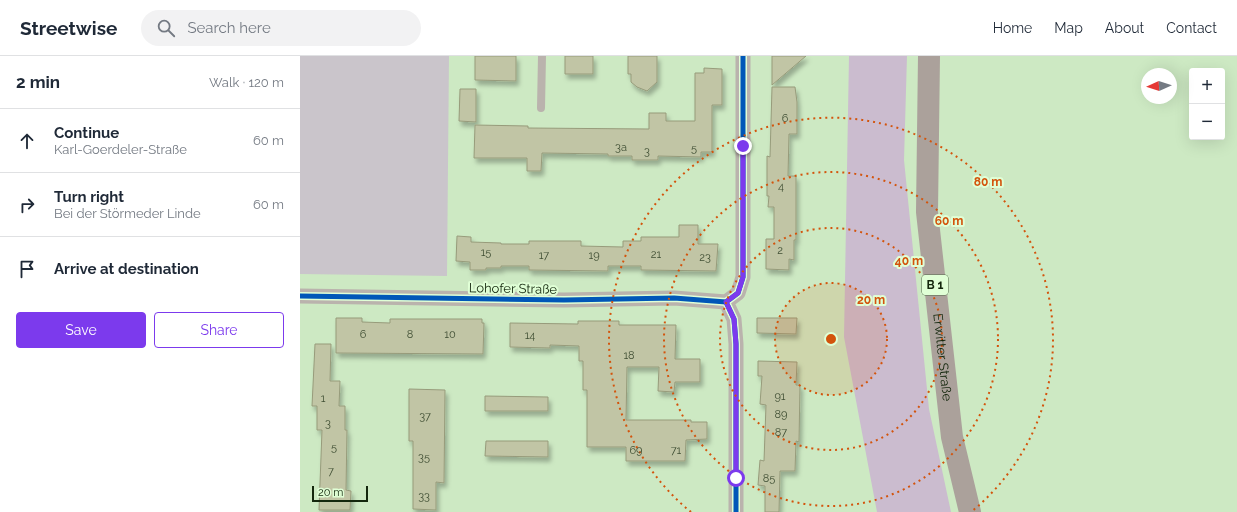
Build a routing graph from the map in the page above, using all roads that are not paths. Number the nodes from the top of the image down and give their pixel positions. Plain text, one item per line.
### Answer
1 (542, 56) edge
2 (743, 56) edge
3 (929, 56) edge
4 (541, 108) dead end
5 (300, 296) edge
6 (726, 302) junction
7 (736, 512) edge
8 (970, 512) edge

1 - 4 lane
2 - 6 street
3 - 8 main road, Erwitter Straße / B 1
5 - 6 street, Lohofer Straße
6 - 7 street

